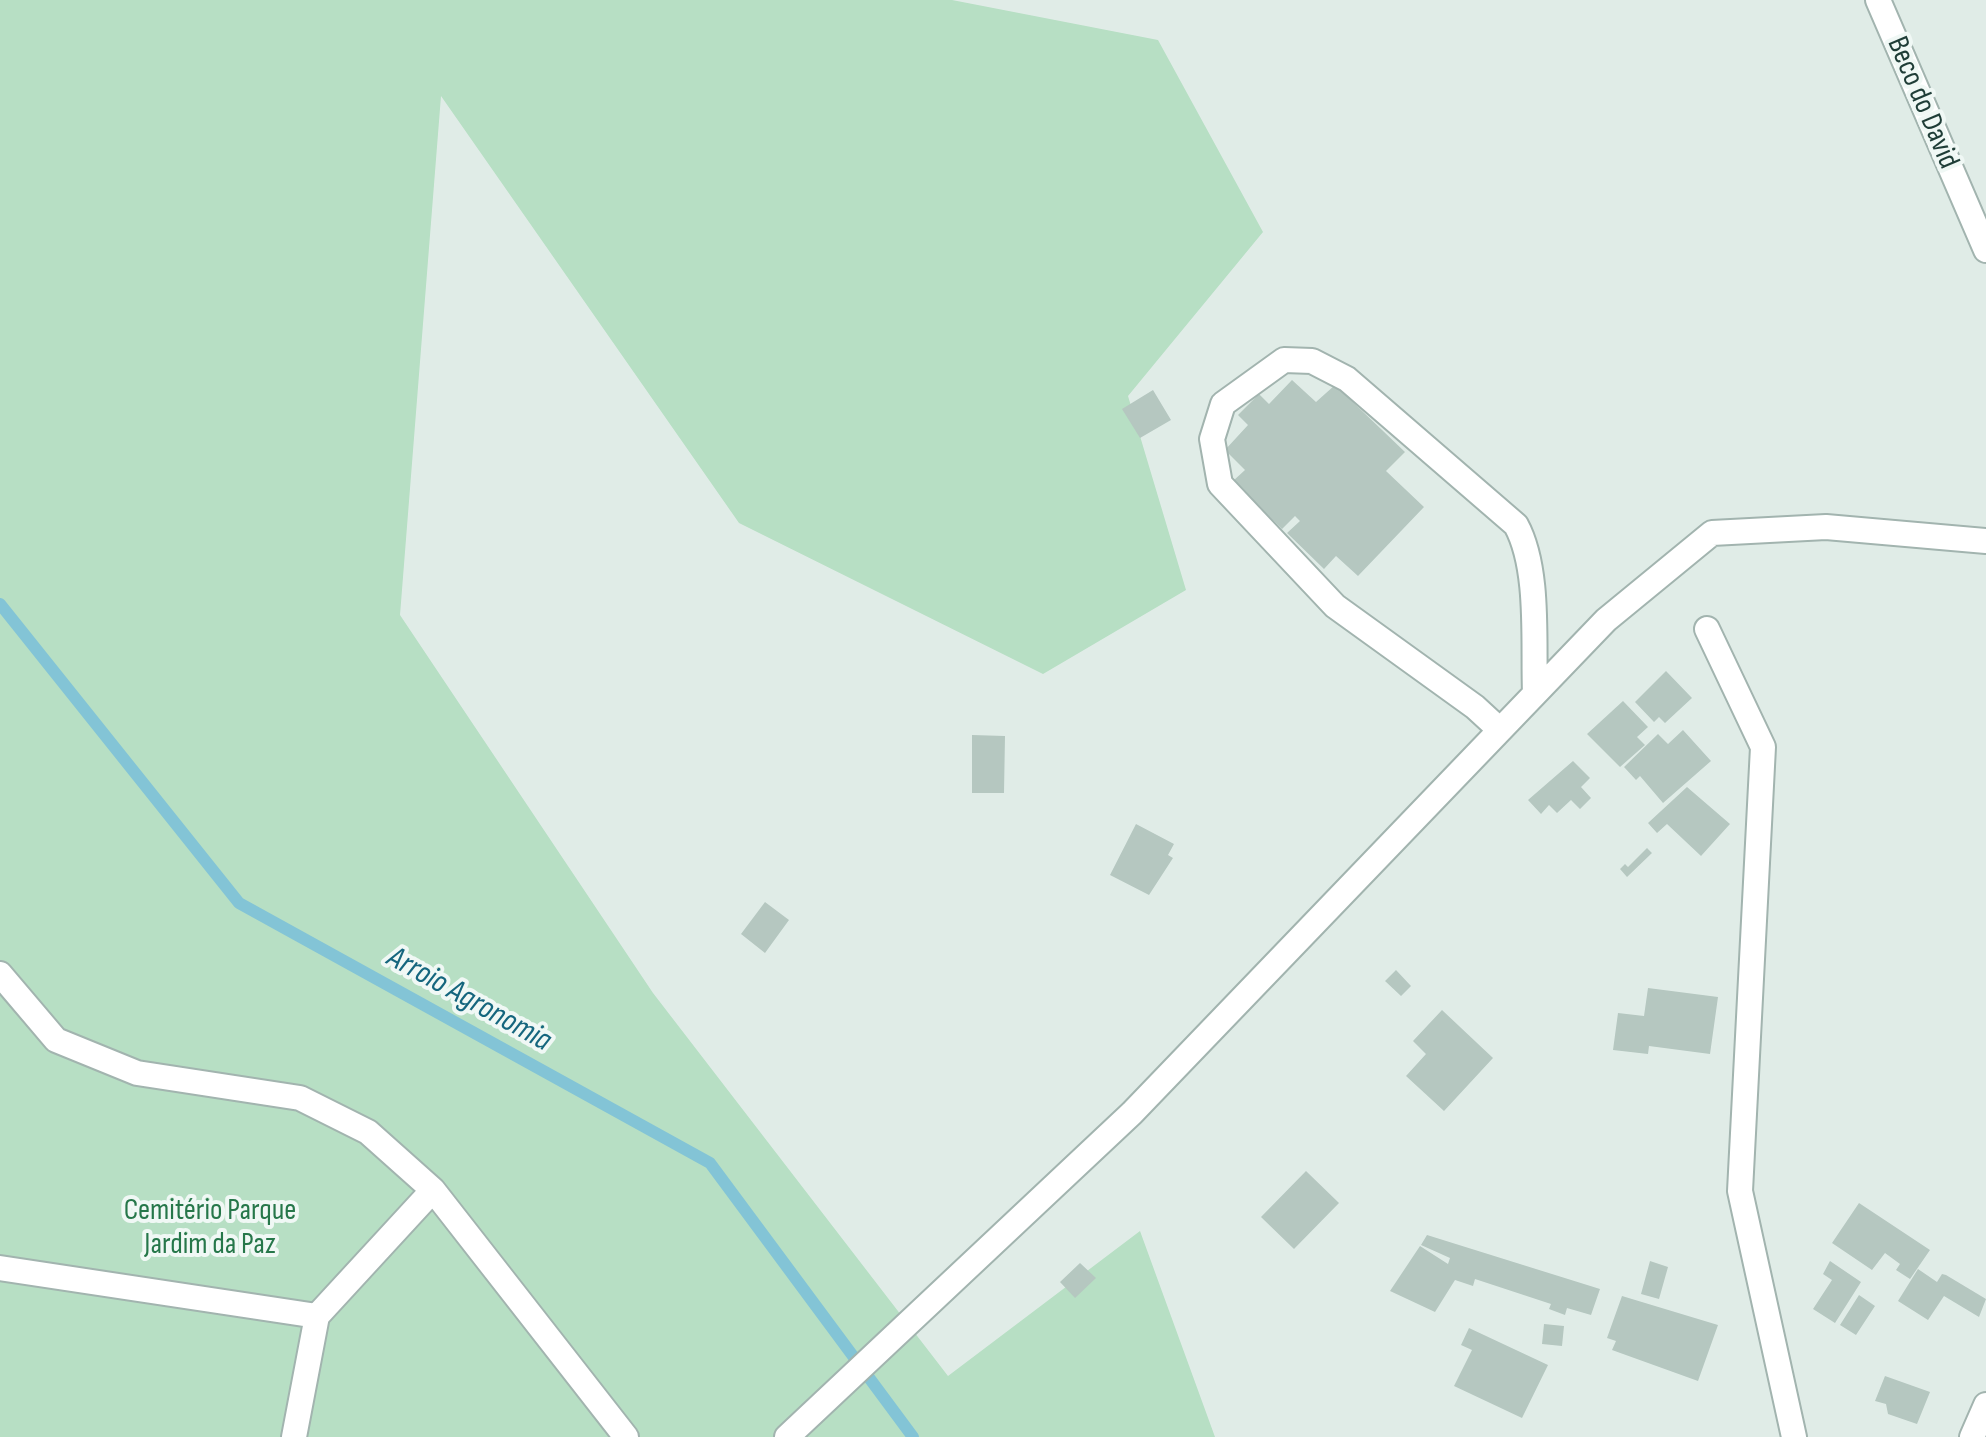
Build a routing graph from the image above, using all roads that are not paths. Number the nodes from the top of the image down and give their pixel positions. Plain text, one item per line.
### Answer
1 (1878, 0) edge
2 (1986, 250) edge
3 (1986, 541) edge
4 (1707, 629) dead end
5 (1535, 693) junction
6 (1500, 730) junction
7 (0, 974) edge
8 (433, 1190) junction
9 (0, 1268) edge
10 (317, 1316) junction
11 (1986, 1405) edge
12 (294, 1437) edge
13 (626, 1437) edge
14 (787, 1437) edge
15 (1794, 1437) edge
16 (1972, 1437) edge

1 - 2 street, Beco do David
3 - 5 street
4 - 15 street
5 - 6 street
5 - 6 street
6 - 14 street
7 - 8 street
8 - 10 street
8 - 13 street
9 - 10 street
10 - 12 street
11 - 16 street

